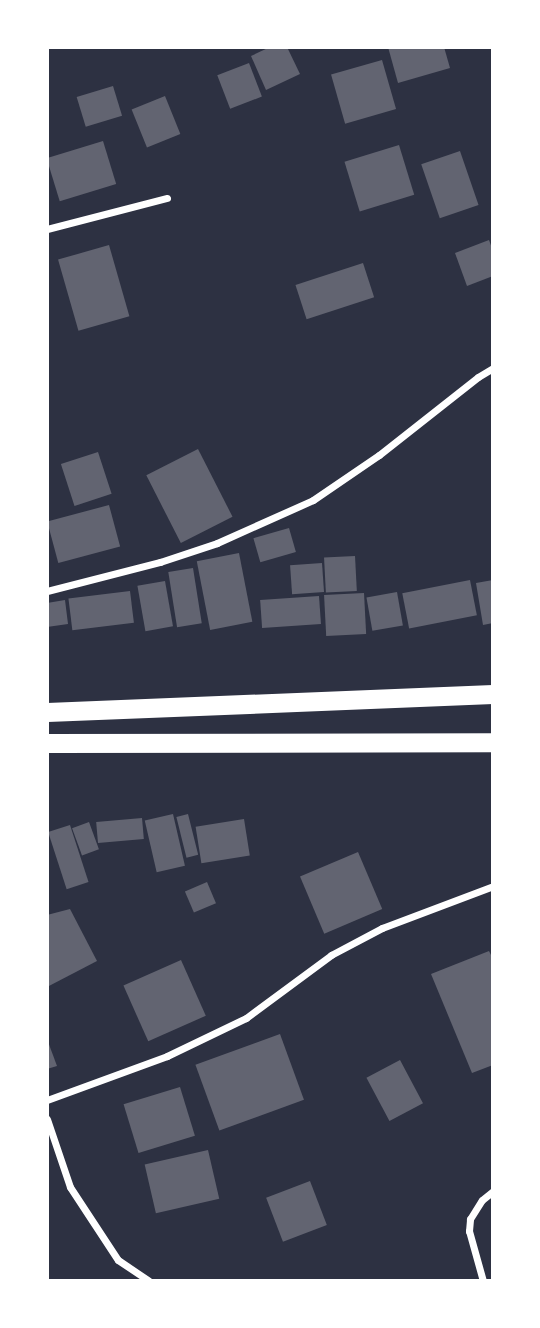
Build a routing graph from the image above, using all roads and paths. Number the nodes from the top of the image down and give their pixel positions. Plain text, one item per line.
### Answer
1 (167, 198) dead end
2 (47, 229) edge
3 (493, 368) edge
4 (47, 591) edge
5 (493, 695) edge
6 (47, 712) edge
7 (493, 742) edge
8 (47, 743) edge
9 (493, 886) edge
10 (47, 1100) edge
11 (47, 1119) edge
12 (493, 1191) edge
13 (149, 1281) edge
14 (483, 1281) edge

1 - 2 street
3 - 4 street
5 - 6 highway
7 - 8 highway
9 - 10 street
11 - 13 street
12 - 14 street

